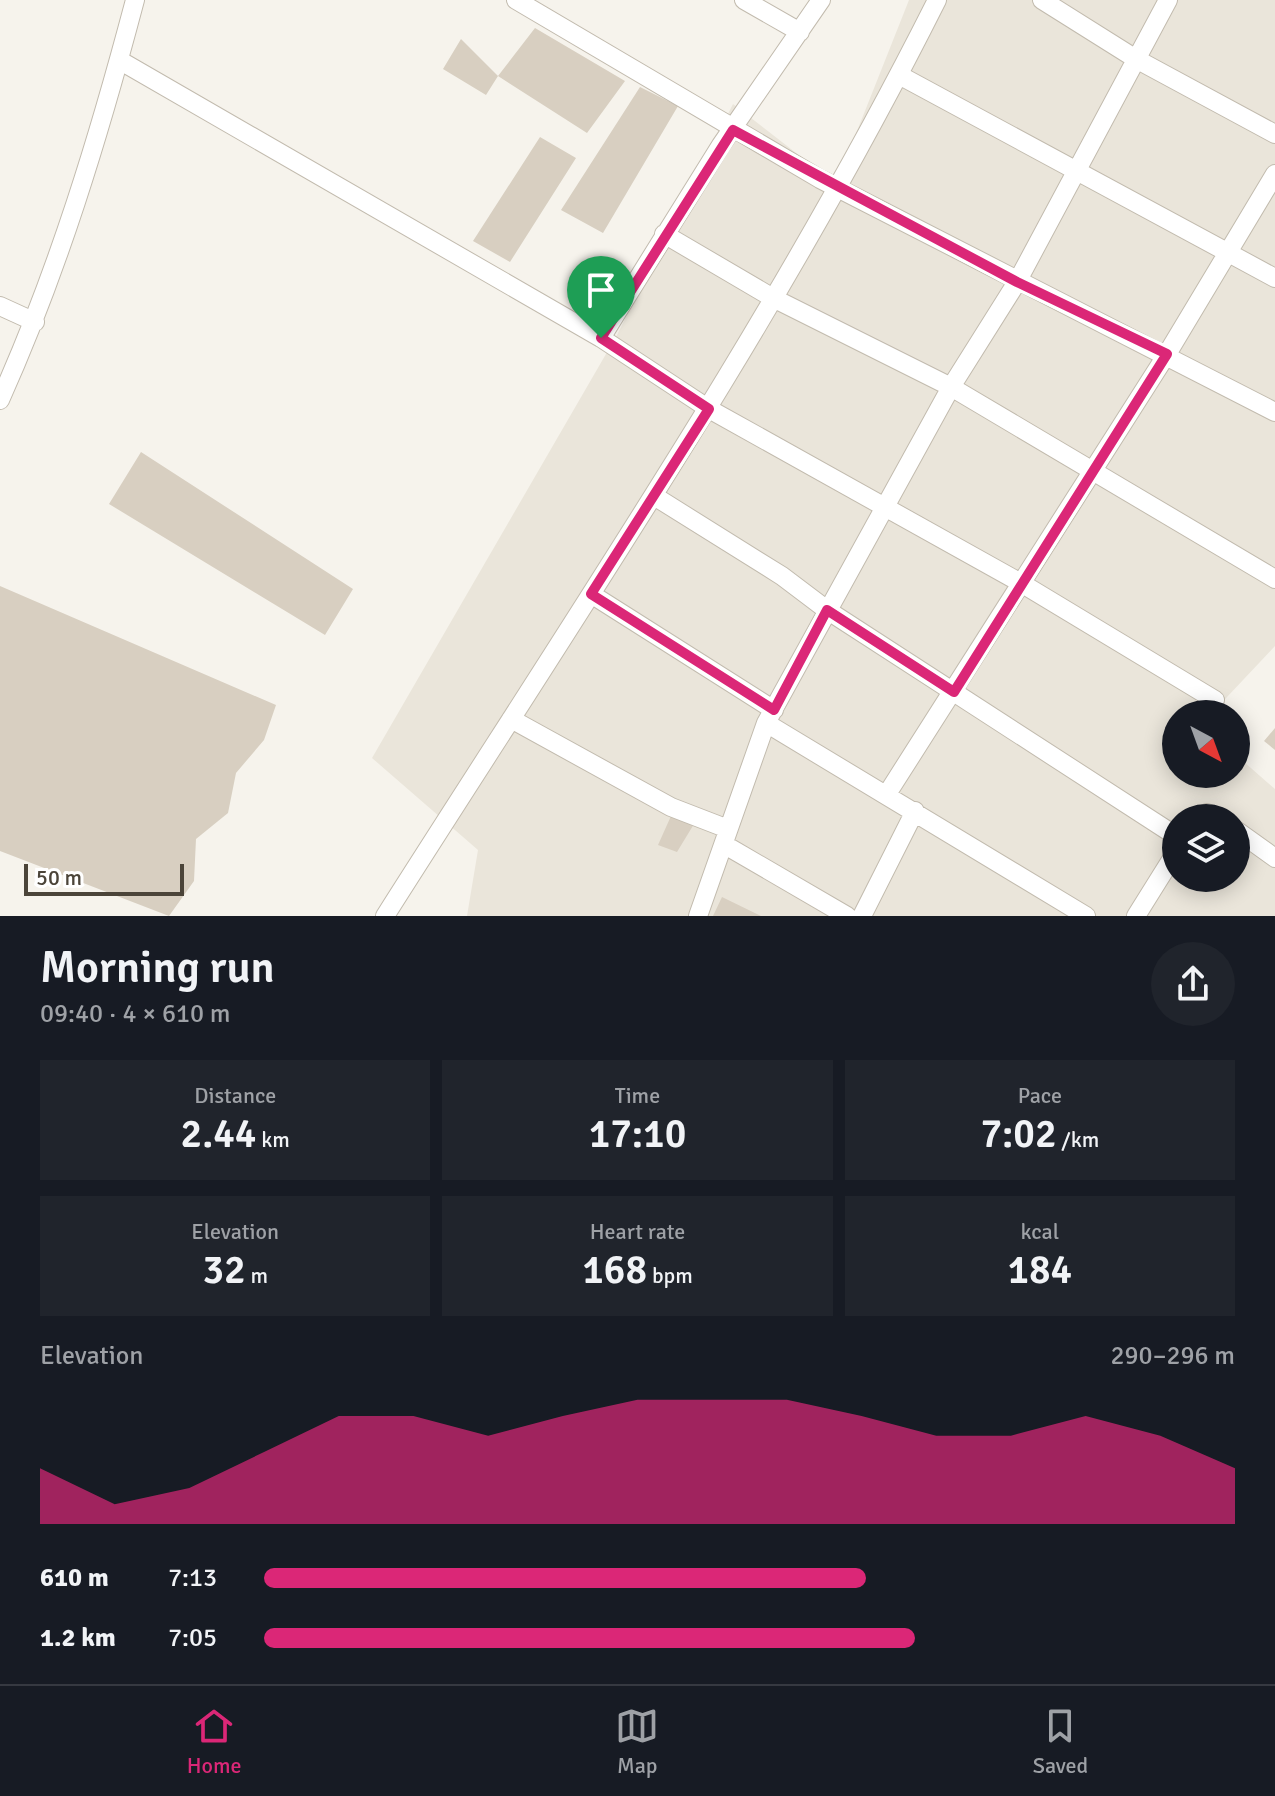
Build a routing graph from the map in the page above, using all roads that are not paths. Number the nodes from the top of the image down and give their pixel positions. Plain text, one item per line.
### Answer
1 (135, 0) edge
2 (516, 0) edge
3 (744, 0) edge
4 (821, 0) edge
5 (937, 0) edge
6 (1042, 0) edge
7 (1168, 0) edge
8 (800, 32) junction
9 (1136, 59) junction
10 (119, 60) junction
11 (899, 75) junction
12 (733, 130) junction
13 (1275, 134) edge
14 (1077, 173) junction
15 (1275, 174) edge
16 (838, 186) junction
17 (664, 234) junction
18 (1229, 253) junction
19 (1275, 278) edge
20 (1017, 282) junction
21 (773, 298) junction
22 (0, 306) edge
23 (35, 322) junction
24 (601, 338) junction
25 (1167, 354) junction
26 (951, 387) junction
27 (0, 400) edge
28 (709, 409) junction
29 (1275, 412) edge
30 (1093, 471) junction
31 (654, 496) junction
32 (888, 507) junction
33 (1275, 579) edge
34 (1021, 583) junction
35 (591, 594) junction
36 (827, 610) junction
37 (954, 692) junction
38 (1215, 700) dead end
39 (770, 716) junction
40 (511, 719) junction
41 (887, 794) junction
42 (915, 811) junction
43 (1162, 827) edge
44 (727, 837) junction
45 (1250, 840) edge
46 (1275, 858) edge
47 (1162, 874) edge
48 (385, 916) edge
49 (698, 916) edge
50 (847, 916) edge
51 (862, 916) edge
52 (1086, 916) edge
53 (1136, 916) edge

1 - 10 street
2 - 12 street
3 - 8 street
4 - 8 street
5 - 11 street
6 - 9 street
7 - 9 street
8 - 12 street
9 - 13 street
9 - 14 street
10 - 23 street
10 - 24 street
11 - 14 street
11 - 16 street
12 - 16 street
12 - 17 street
14 - 18 street
14 - 20 street
15 - 18 street
16 - 20 street
16 - 21 street
17 - 21 street
17 - 24 street
18 - 19 street
18 - 25 street
20 - 25 street
20 - 26 street
21 - 26 street
21 - 28 street
22 - 23 street
23 - 27 street
24 - 28 street
25 - 29 street
25 - 30 street
26 - 30 street
26 - 32 street
28 - 31 street
28 - 32 street
30 - 33 street
30 - 34 street
31 - 35 street
31 - 36 street
32 - 34 street
32 - 36 street
34 - 37 street
34 - 38 street
35 - 39 street
35 - 40 street
36 - 37 street
36 - 39 street
37 - 41 street
37 - 43 street
39 - 41 street
39 - 44 street
40 - 44 street
40 - 48 street
41 - 42 street
42 - 51 street
42 - 52 street
44 - 49 street
44 - 50 street
45 - 46 street
47 - 53 street

